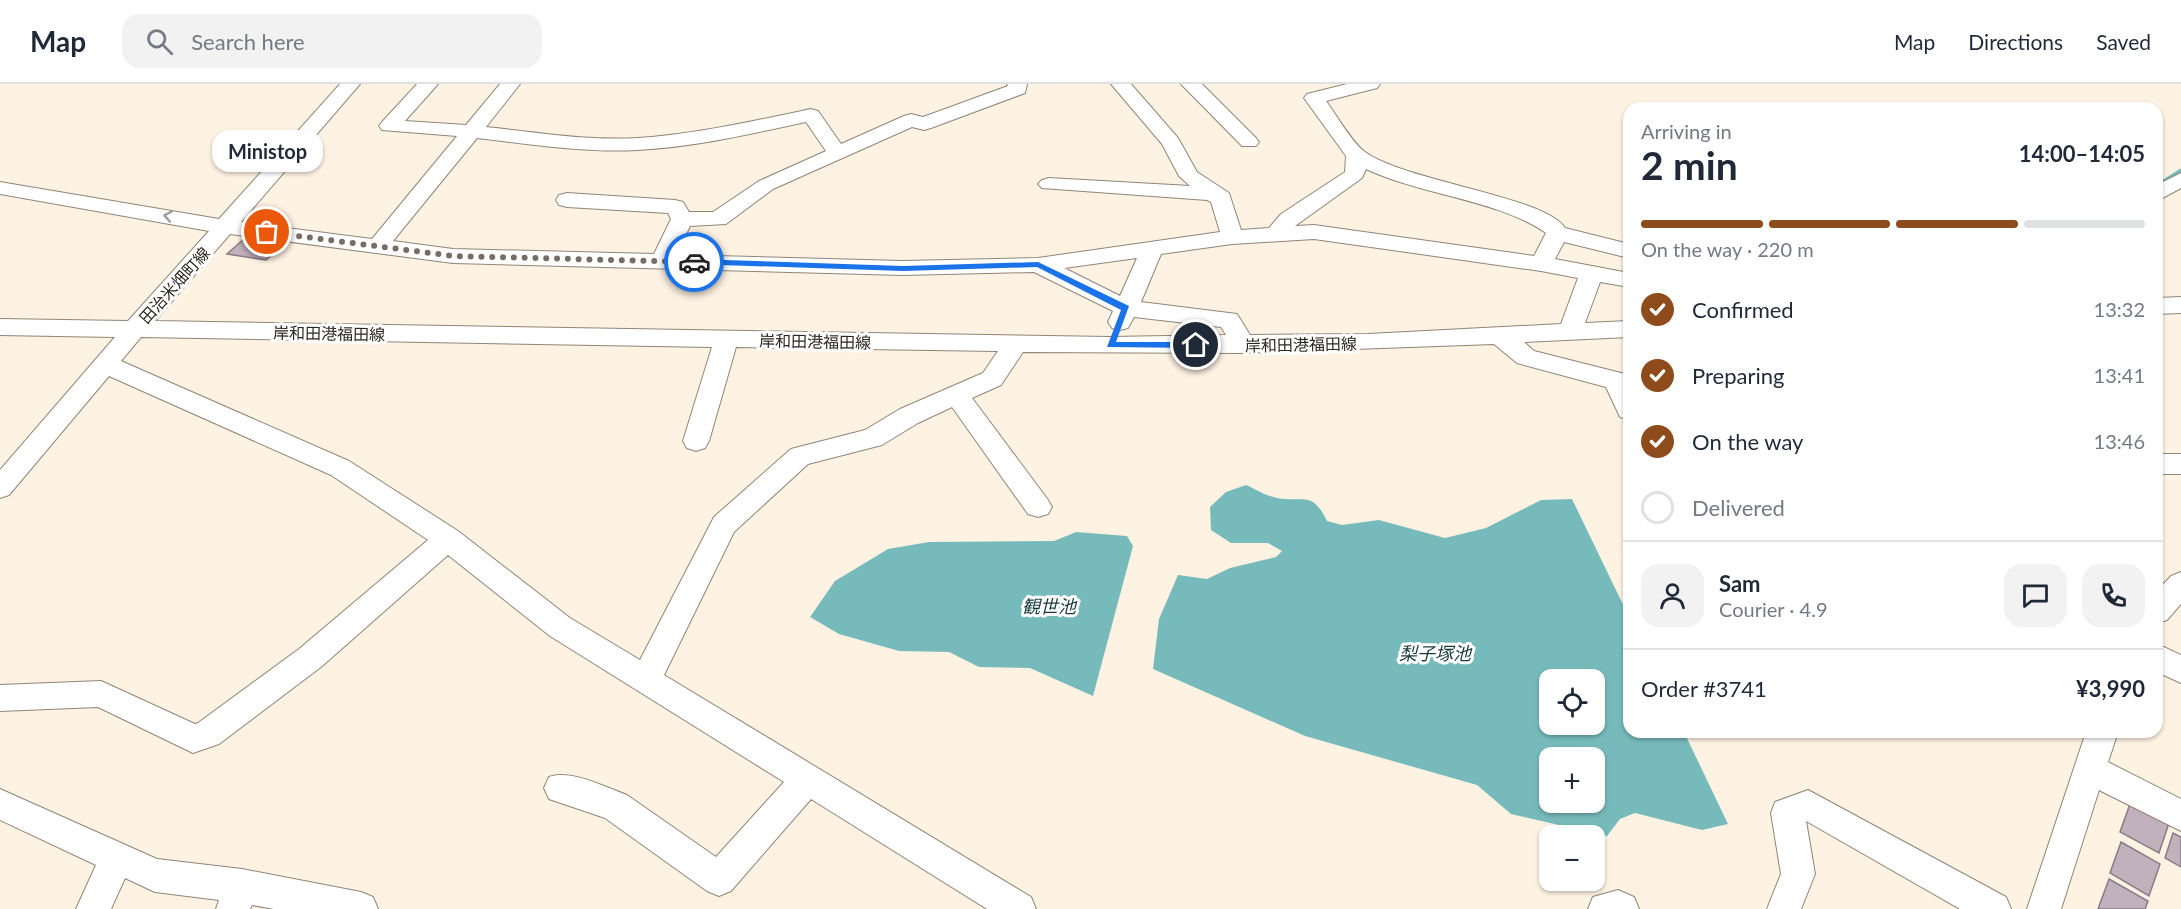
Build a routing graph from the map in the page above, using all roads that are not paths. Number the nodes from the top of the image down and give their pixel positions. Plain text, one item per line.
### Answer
1 (350, 84) edge
2 (428, 84) edge
3 (510, 84) edge
4 (1017, 84) edge
5 (1121, 84) edge
6 (1191, 84) edge
7 (1370, 84) edge
8 (1306, 91) edge
9 (472, 131) junction
10 (1249, 142) dead end
11 (837, 152) junction
12 (1356, 156) junction
13 (2181, 179) edge
14 (1049, 184) dead end
15 (0, 188) edge
16 (2163, 191) edge
17 (1221, 198) junction
18 (567, 200) dead end
19 (682, 219) junction
20 (225, 227) junction
21 (1557, 233) junction
22 (1276, 234) junction
23 (1232, 237) junction
24 (1153, 246) junction
25 (377, 247) junction
26 (1623, 250) edge
27 (662, 261) junction
28 (1541, 264) junction
29 (1038, 265) junction
30 (1592, 272) junction
31 (1623, 279) edge
32 (2181, 305) edge
33 (2163, 306) edge
34 (1126, 308) junction
35 (0, 327) edge
36 (1623, 329) edge
37 (134, 330) junction
38 (1570, 332) junction
39 (1500, 336) junction
40 (726, 340) junction
41 (1017, 343) junction
42 (1110, 345) junction
43 (1240, 345) junction
44 (105, 364) junction
45 (1622, 382) edge
46 (956, 395) junction
47 (706, 432) dead end
48 (9, 464) edge
49 (2163, 464) edge
50 (2181, 465) edge
51 (0, 488) edge
52 (1038, 507) dead end
53 (448, 539) junction
54 (2181, 584) edge
55 (2163, 604) edge
56 (2163, 660) edge
57 (2181, 670) edge
58 (646, 679) junction
59 (0, 698) edge
60 (2100, 738) edge
61 (2089, 768) junction
62 (808, 779) junction
63 (560, 788) dead end
64 (3, 812) edge
65 (2181, 816) edge
66 (117, 858) junction
67 (238, 897) edge
68 (93, 909) edge
69 (361, 909) edge
70 (1019, 909) edge
71 (1605, 909) edge
72 (1622, 909) edge
73 (1784, 909) edge
74 (1994, 909) edge
75 (2044, 909) edge

1 - 20 street, 田治米畑町線
2 - 9 street
3 - 9 street
4 - 11 street
5 - 17 street
6 - 10 street
7 - 8 street
8 - 12 street
9 - 11 street
9 - 25 street
11 - 19 street
12 - 21 street
12 - 22 street
13 - 16 street
14 - 17 street
20 -> 15 street
17 - 23 street
18 - 19 street
19 - 27 street
20 - 25 street
20 - 37 street, 田治米畑町線
21 - 26 street
21 - 28 street
22 - 23 street
22 - 28 street
23 - 24 street
24 - 29 street
24 - 34 street
25 - 27 street
27 - 29 street
28 - 30 street
29 - 34 street
30 - 31 street
30 - 38 street
32 - 33 street
34 - 42 street
34 - 43 street
35 - 37 street, 岸和田港福田線
36 - 38 street, 岸和田港福田線
37 - 40 street, 岸和田港福田線
37 - 44 street, 田治米畑町線
38 - 39 street, 岸和田港福田線
39 - 43 street, 岸和田港福田線
39 - 45 street
40 - 41 street, 岸和田港福田線
40 - 47 street
41 - 42 street, 岸和田港福田線
41 - 46 street
42 - 43 street, 岸和田港福田線
44 - 48 street, 田治米畑町線
44 - 53 street
46 - 52 street
46 - 58 street
48 - 51 street, 田治米畑町線
49 - 50 street
53 - 58 street
53 - 59 street
54 - 55 street
56 - 57 street
58 - 62 street
60 - 61 street
61 - 65 street
61 - 75 street
62 - 63 street
62 - 70 street
64 - 66 street
66 - 67 street
66 - 68 street
67 - 69 street
71 - 72 street
73 - 74 street

